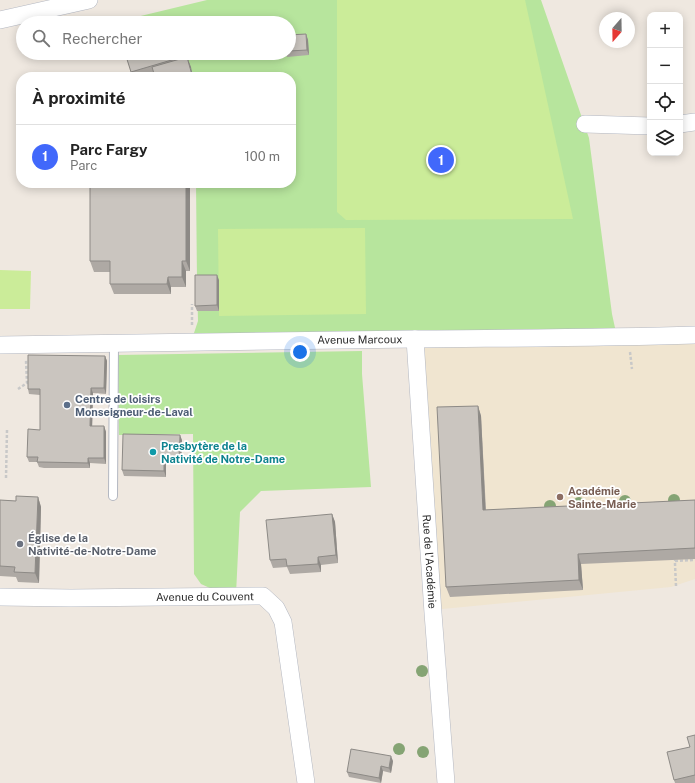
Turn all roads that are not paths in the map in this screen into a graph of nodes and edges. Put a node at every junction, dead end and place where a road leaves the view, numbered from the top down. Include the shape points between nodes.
1 (89, 0) edge
2 (16, 16) edge
3 (18, 16) edge
4 (0, 20) edge
5 (695, 122) edge
6 (585, 124) dead end
7 (683, 124) edge
8 (647, 126) edge
9 (695, 335) edge
10 (415, 339) junction
11 (114, 343) junction
12 (0, 345) edge
13 (113, 496) dead end
14 (0, 597) edge
15 (306, 783) edge
16 (446, 783) edge

1 - 3 street
2 - 4 street
5 - 7 street
6 - 8 street
9 - 10 street, Avenue Marcoux via 629,338
10 - 11 street, Avenue Marcoux
10 - 16 street, Rue de l'Académie
11 - 12 street, Avenue Marcoux
11 - 13 lane
14 - 15 street, Avenue du Couvent via 262,596 276,608 283,622

